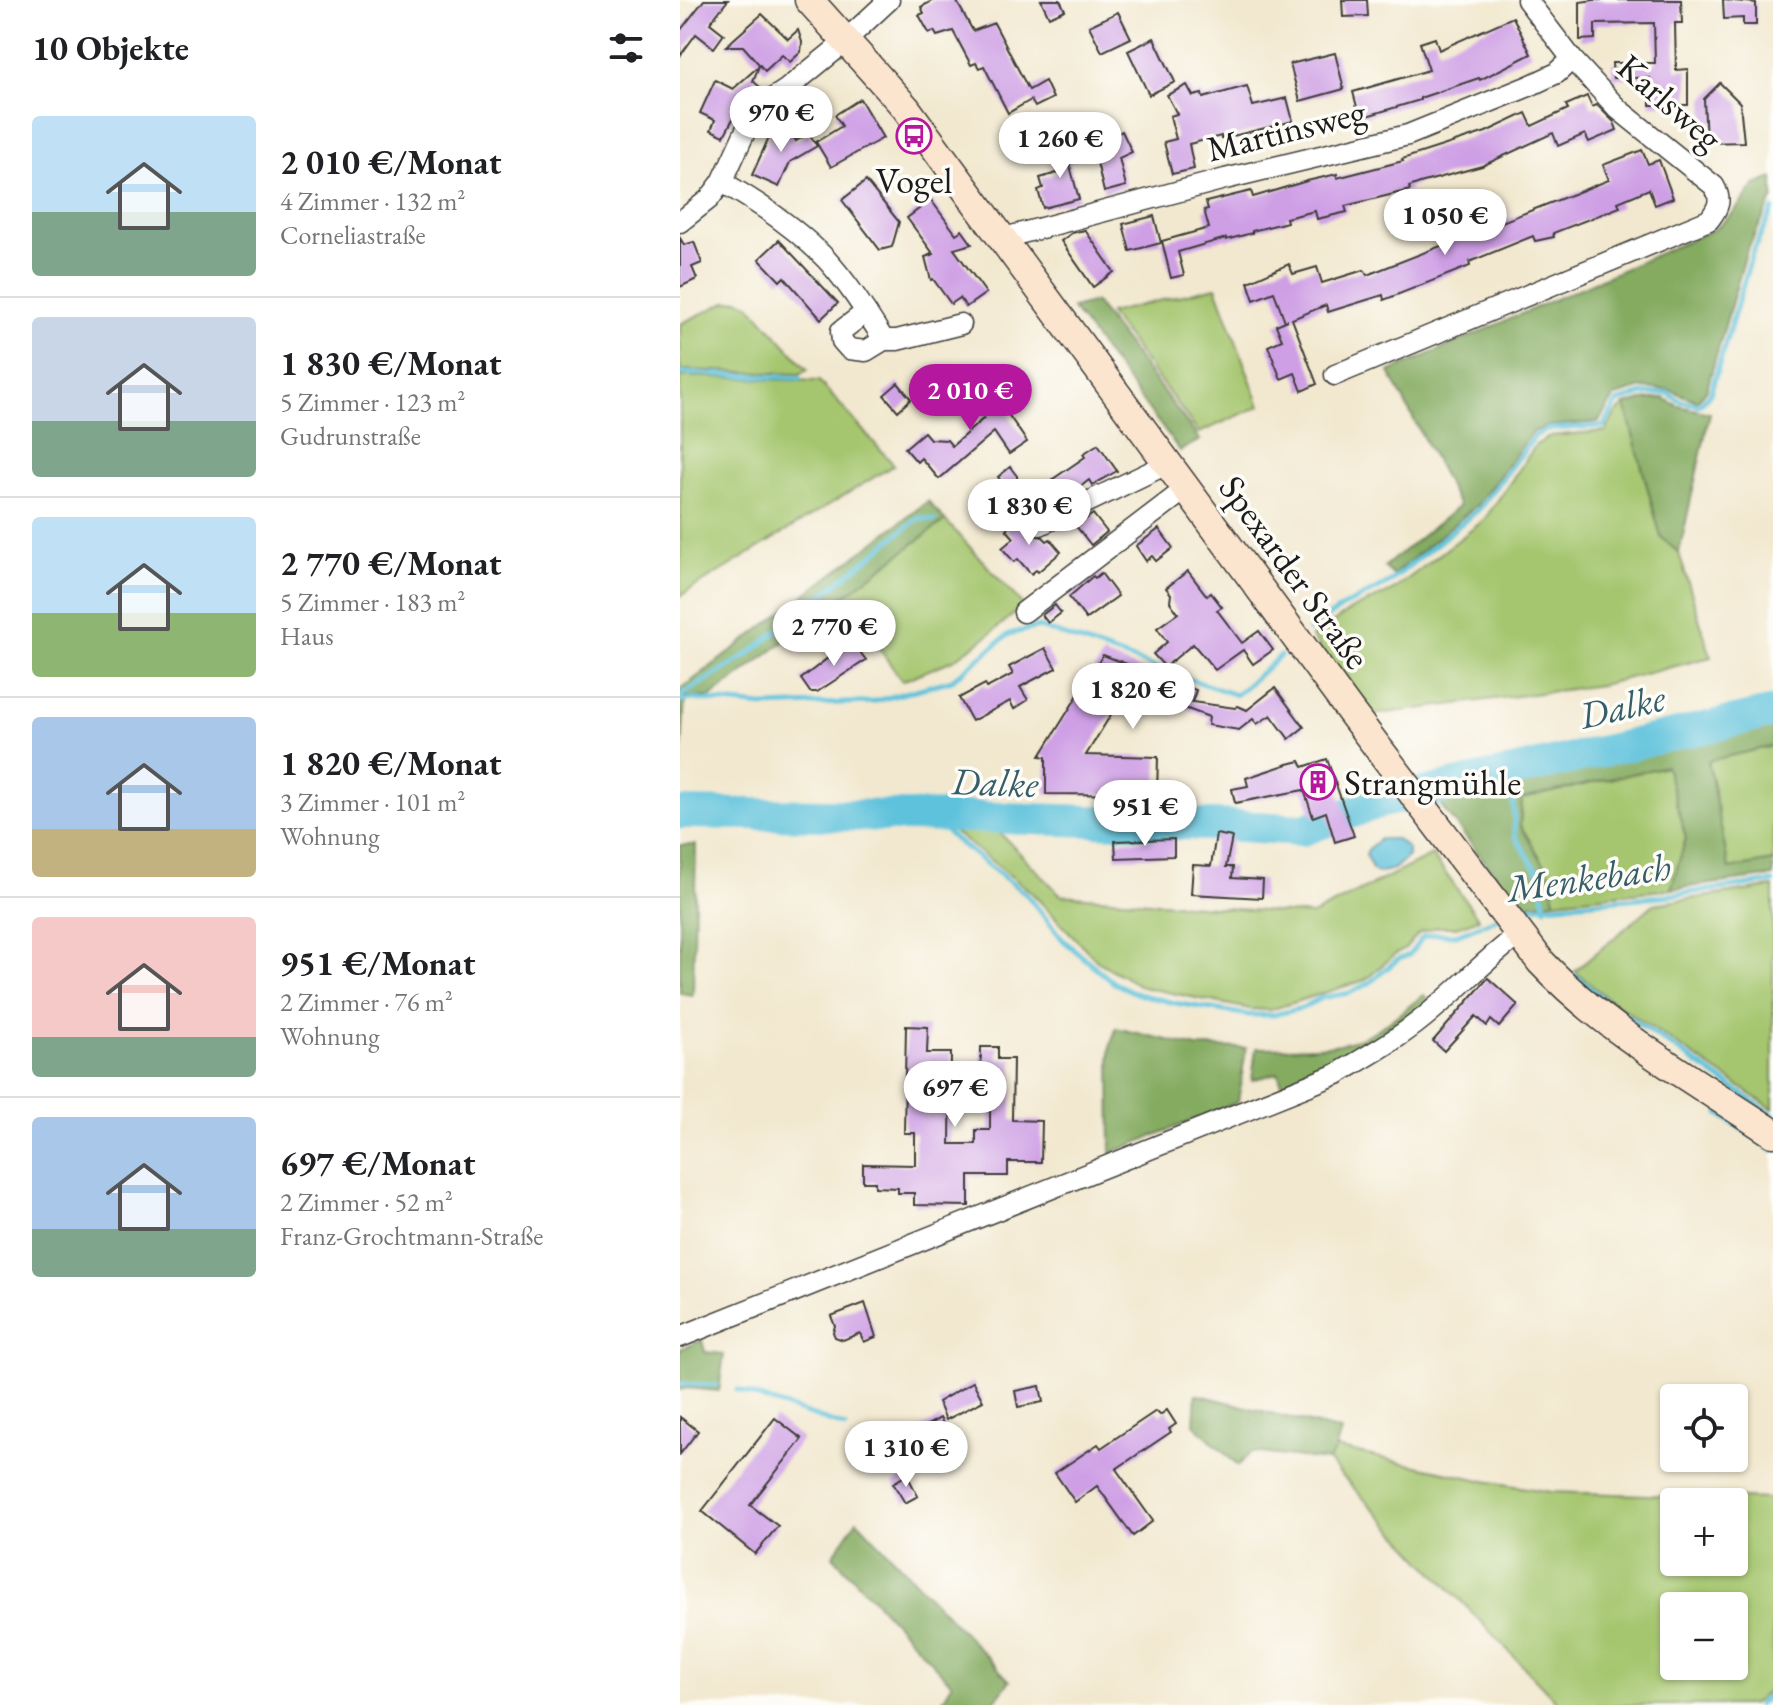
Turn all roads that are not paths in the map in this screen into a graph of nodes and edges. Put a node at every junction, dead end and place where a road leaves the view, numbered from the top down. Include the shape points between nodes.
1 (809, 0) edge
2 (889, 0) edge
3 (1527, 0) edge
4 (846, 41) junction
5 (1572, 59) junction
6 (722, 182) junction
7 (680, 222) edge
8 (1004, 238) junction
9 (866, 312) junction
10 (961, 324) dead end
11 (884, 340) junction
12 (1335, 375) dead end
13 (1169, 463) junction
14 (1187, 488) junction
15 (1040, 525) dead end
16 (1024, 612) dead end
17 (1517, 932) junction
18 (1773, 1133) edge
19 (680, 1337) edge

1 - 4 main road, Spexarder Straße
2 - 4 street
3 - 5 street, Karlsweg
4 - 6 street via 763,105 751,119
4 - 8 main road, Spexarder Straße via 906,108
5 - 8 street, Martinsweg via 1529,86 1408,135
5 - 12 street, Karlsweg via 1618,109 1714,186 1718,208 1709,220
6 - 7 street
6 - 9 street via 771,212 826,259
8 - 13 main road, Spexarder Straße
9 - 11 street
9 - 11 street via 841,331 842,341 849,349 866,351
10 - 11 street
13 - 14 main road, Spexarder Straße
13 - 15 street
14 - 16 street
14 - 17 main road, Spexarder Straße
17 - 18 main road, Spexarder Straße via 1561,984 1598,1015
17 - 19 street via 1435,1009 1337,1074

